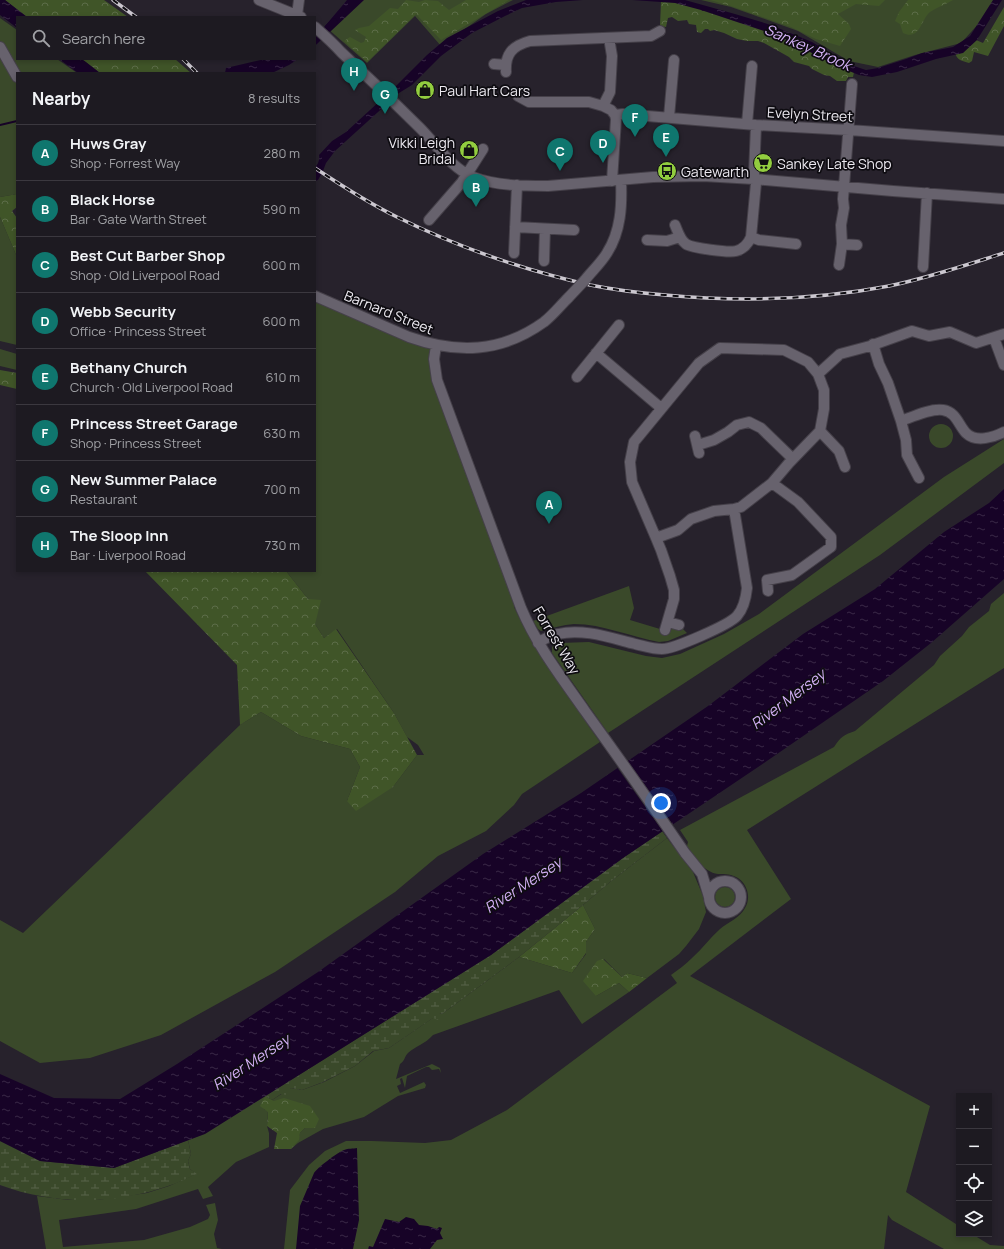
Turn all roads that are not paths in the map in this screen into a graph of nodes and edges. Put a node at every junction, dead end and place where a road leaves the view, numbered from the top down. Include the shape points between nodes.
1 (259, 0) edge
2 (299, 0) edge
3 (299, 16) edge
4 (660, 31) dead end
5 (320, 32) edge
6 (608, 38) junction
7 (0, 47) edge
8 (674, 60) dead end
9 (494, 64) dead end
10 (752, 66) dead end
11 (16, 75) edge
12 (852, 84) dead end
13 (537, 91) dead end
14 (518, 96) dead end
15 (538, 102) junction
16 (603, 106) junction
17 (615, 115) junction
18 (669, 117) junction
19 (752, 125) junction
20 (849, 130) junction
21 (1004, 141) edge
22 (483, 148) dead end
23 (467, 174) junction
24 (754, 179) junction
25 (617, 180) junction
26 (517, 185) junction
27 (845, 186) junction
28 (928, 193) junction
29 (1004, 199) edge
30 (429, 220) dead end
31 (676, 225) dead end
32 (515, 227) junction
33 (545, 229) junction
34 (574, 230) dead end
35 (680, 236) junction
36 (751, 237) junction
37 (647, 240) dead end
38 (796, 244) dead end
39 (842, 244) junction
40 (857, 245) dead end
41 (514, 253) dead end
42 (544, 261) dead end
43 (839, 265) dead end
44 (923, 266) dead end
45 (316, 296) edge
46 (619, 325) dead end
47 (1004, 334) edge
48 (994, 338) junction
49 (873, 344) junction
50 (436, 346) junction
51 (596, 353) junction
52 (1004, 365) edge
53 (818, 374) junction
54 (577, 377) dead end
55 (662, 408) junction
56 (901, 421) junction
57 (820, 431) junction
58 (1004, 432) edge
59 (697, 444) dead end
60 (793, 459) junction
61 (845, 467) dead end
62 (919, 478) dead end
63 (772, 483) junction
64 (734, 509) junction
65 (656, 538) junction
66 (768, 591) dead end
67 (679, 625) dead end
68 (538, 643) junction
69 (702, 874) junction
70 (723, 881) junction
71 (709, 897) junction

1 - 3 street
2 - 3 street
4 - 6 street via 651,36
5 - 23 street
6 - 9 street via 530,41 513,49 508,57 506,69
6 - 16 street via 612,56 610,92
7 - 11 street
8 - 18 street
10 - 19 street
12 - 20 street
13 - 15 street
14 - 15 street via 529,102
15 - 16 street via 581,101
16 - 17 street
17 - 18 street, Evelyn Street
17 - 25 street, Barnard Street
18 - 19 street, Evelyn Street
19 - 20 street, Evelyn Street
19 - 24 street
20 - 21 street, Evelyn Street
20 - 27 street
22 - 23 street
23 - 26 street via 479,179
23 - 30 street
24 - 25 street via 703,176
24 - 27 street
24 - 36 street via 756,183
25 - 26 street via 548,186
25 - 50 street, Barnard Street, bridge via 621,210 616,233 606,254 552,315 513,339 499,344 468,348
26 - 32 street
27 - 28 street
27 - 39 street
28 - 29 street
28 - 44 street via 920,253
31 - 35 street
32 - 33 street
32 - 41 street
33 - 34 street
33 - 42 street
35 - 36 street via 687,244 702,249 735,251 747,246
35 - 37 street via 666,241
36 - 38 street
39 - 40 street
39 - 43 street
45 - 50 street, Barnard Street via 409,338
46 - 51 street
47 - 48 street
48 - 49 street via 976,343 950,332 929,336 912,331
48 - 52 street
49 - 53 street via 840,354
49 - 56 street
50 - 68 street, Forrest Way via 434,359 437,380 521,608
51 - 54 street
51 - 55 street
53 - 55 street via 808,362 784,350 720,348 699,363
53 - 57 street via 824,390
55 - 65 street via 634,442 630,462 632,482
56 - 58 street via 945,410 954,415 967,434 976,438
56 - 62 street via 907,455
57 - 60 street
57 - 61 street via 839,451
59 - 60 street via 714,440 737,425 749,422 761,428
60 - 63 street
63 - 64 street via 741,507
63 - 66 street via 798,502 831,536 831,547 792,575 766,580
64 - 65 street via 714,511 691,519 678,530
64 - 68 street via 746,595 742,609 726,624 664,649 574,632 558,634
65 - 67 street via 666,560 674,590 666,626
68 - 69 street, Forrest Way
69 - 70 street
69 - 71 street, Forrest Way
70 - 71 street via 712,888
70 - 71 street via 733,883 740,889 742,899 738,908 730,913 720,912 712,906

